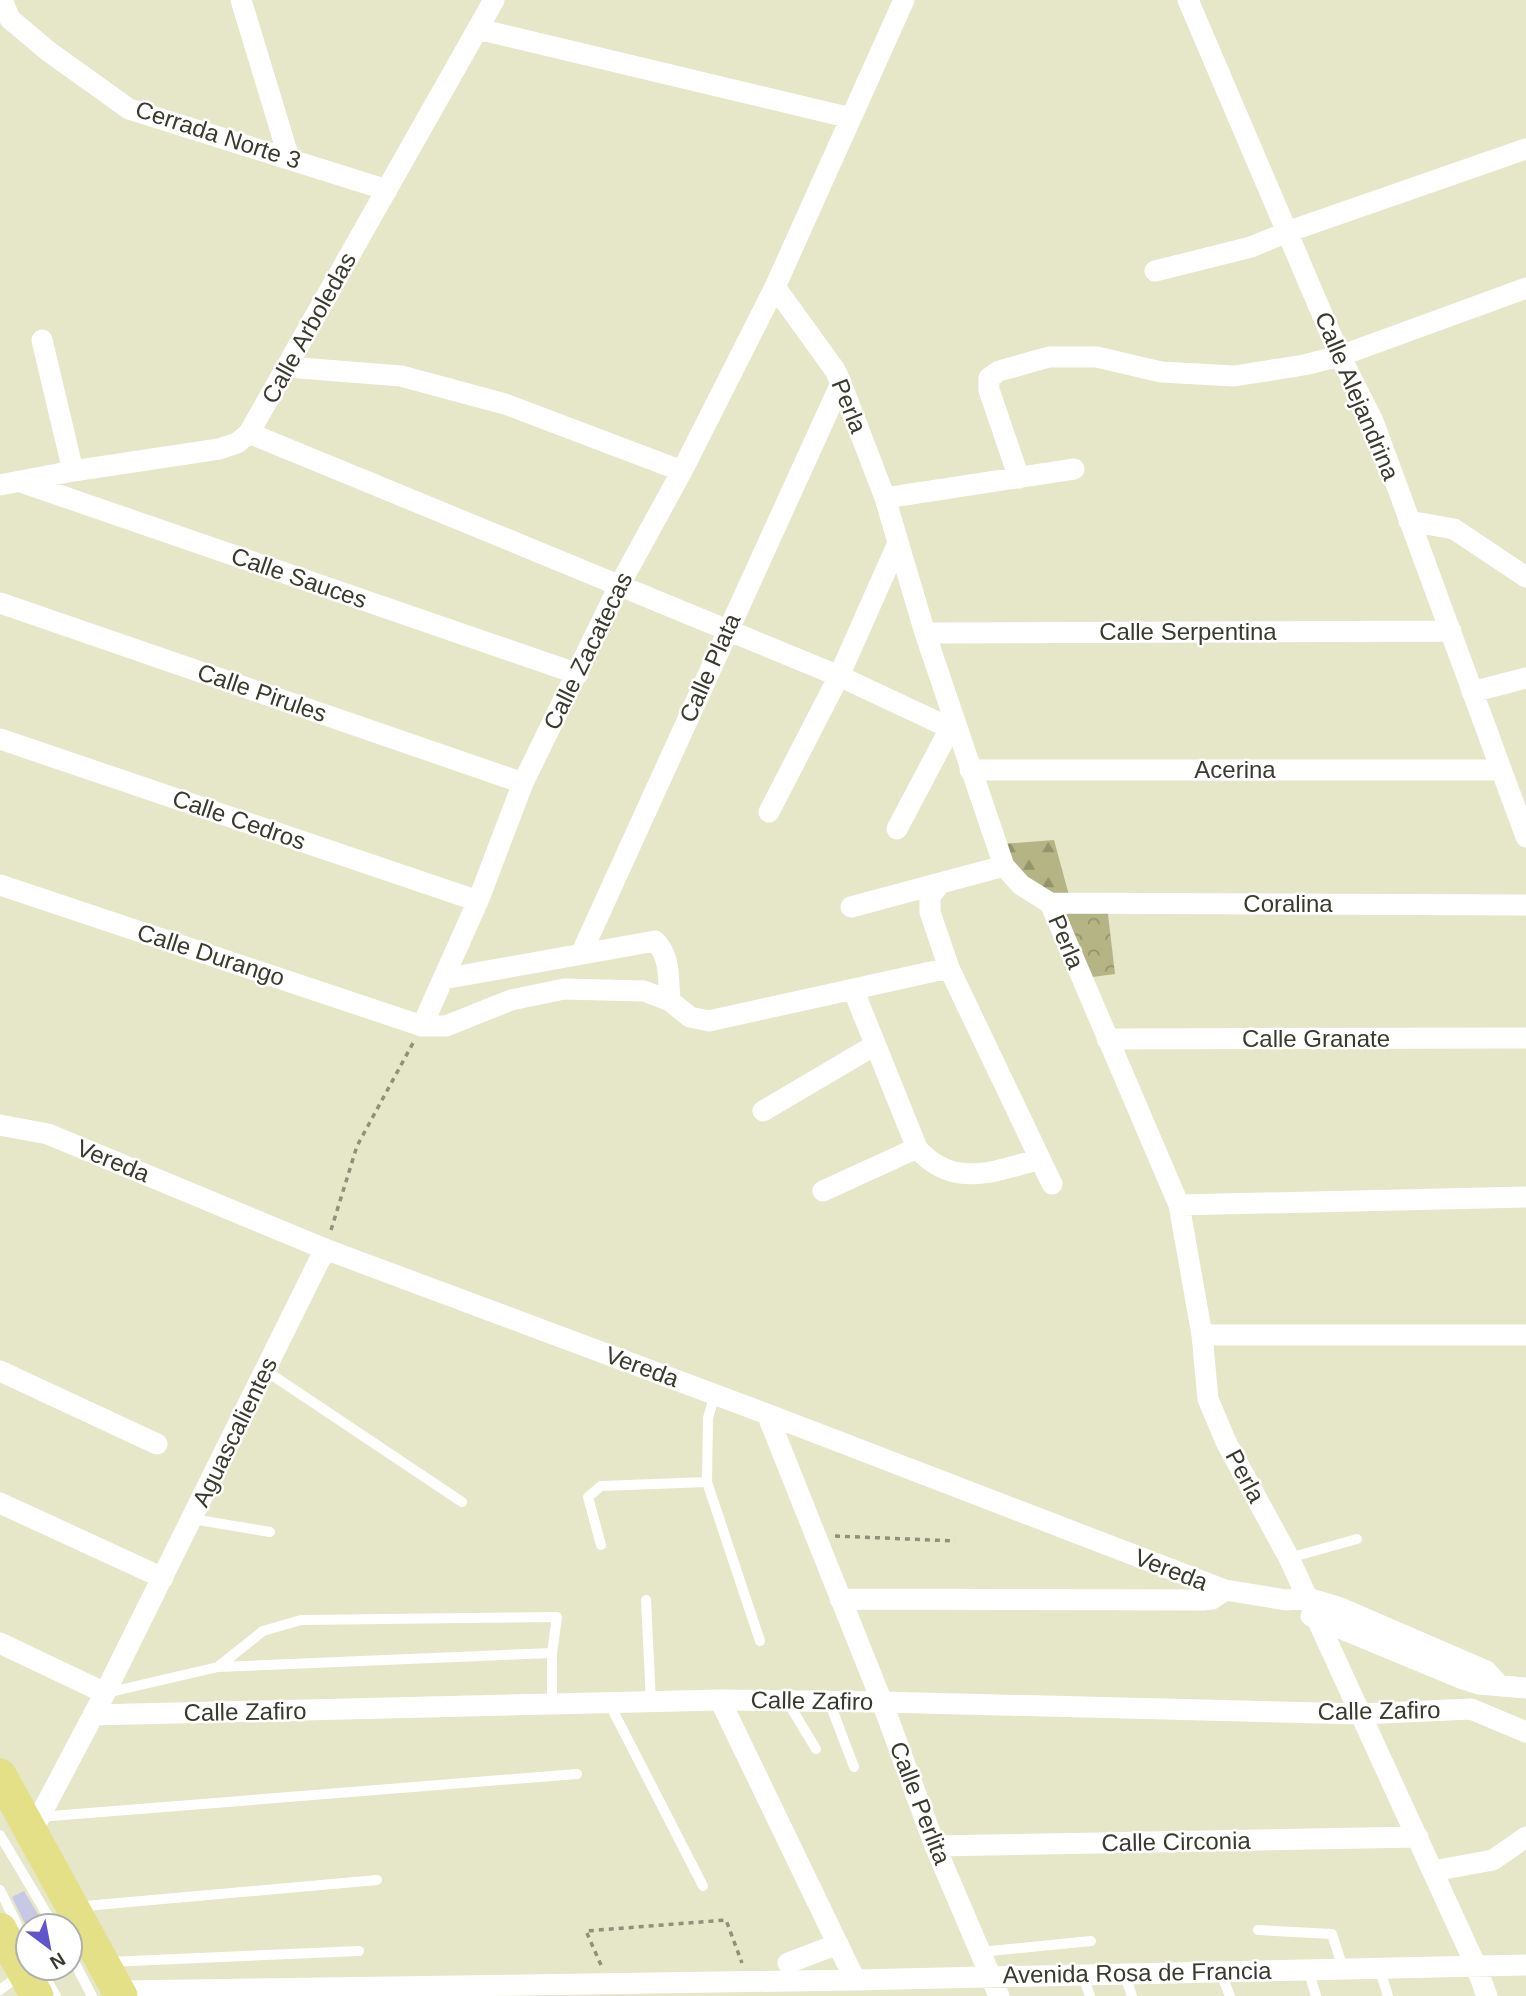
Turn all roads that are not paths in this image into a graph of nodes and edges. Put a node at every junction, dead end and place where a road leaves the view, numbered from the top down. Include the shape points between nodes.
1 (2, 0) edge
2 (241, 0) edge
3 (494, 0) edge
4 (904, 0) edge
5 (1188, 0) edge
6 (478, 29) junction
7 (851, 118) junction
8 (1526, 149) edge
9 (289, 158) junction
10 (387, 190) junction
11 (1287, 232) junction
12 (1155, 271) dead end
13 (775, 286) junction
14 (1526, 288) edge
15 (42, 340) dead end
16 (1340, 356) junction
17 (287, 367) junction
18 (841, 383) junction
19 (249, 433) junction
20 (1074, 469) dead end
21 (73, 471) junction
22 (682, 471) junction
23 (1018, 478) junction
24 (10, 483) edge
25 (885, 498) junction
26 (1409, 521) junction
27 (898, 543) junction
28 (1526, 576) edge
29 (619, 586) junction
30 (0, 603) edge
31 (728, 629) junction
32 (1451, 631) junction
33 (925, 633) junction
34 (578, 674) junction
35 (839, 676) junction
36 (1526, 678) edge
37 (1472, 692) junction
38 (952, 724) junction
39 (0, 739) edge
40 (970, 770) junction
41 (1500, 771) junction
42 (523, 783) junction
43 (1520, 801) edge
44 (769, 812) dead end
45 (897, 829) dead end
46 (1526, 837) edge
47 (1004, 866) junction
48 (940, 883) junction
49 (0, 885) edge
50 (478, 901) junction
51 (1050, 903) junction
52 (1526, 905) edge
53 (851, 907) dead end
54 (581, 954) junction
55 (949, 968) junction
56 (443, 979) junction
57 (853, 989) junction
58 (670, 1001) junction
59 (422, 1026) junction
60 (1526, 1038) edge
61 (1107, 1039) junction
62 (875, 1045) junction
63 (763, 1111) dead end
64 (0, 1125) edge
65 (917, 1148) junction
66 (1040, 1159) junction
67 (1052, 1184) dead end
68 (823, 1191) dead end
69 (1526, 1197) edge
70 (1179, 1205) junction
71 (325, 1249) junction
72 (1202, 1335) junction
73 (1526, 1335) edge
74 (0, 1371) edge
75 (264, 1373) junction
76 (715, 1394) junction
77 (767, 1413) junction
78 (157, 1444) dead end
79 (707, 1482) junction
80 (462, 1502) dead end
81 (0, 1503) edge
82 (192, 1520) junction
83 (270, 1532) dead end
84 (1357, 1539) dead end
85 (601, 1545) dead end
86 (1289, 1558) junction
87 (163, 1578) junction
88 (1224, 1590) junction
89 (1308, 1598) junction
90 (840, 1599) junction
91 (646, 1600) dead end
92 (1286, 1600) junction
93 (1318, 1620) junction
94 (760, 1641) dead end
95 (0, 1643) edge
96 (552, 1653) junction
97 (218, 1667) junction
98 (1488, 1680) junction
99 (1526, 1688) edge
100 (105, 1693) junction
101 (720, 1700) junction
102 (787, 1701) junction
103 (829, 1701) junction
104 (650, 1702) junction
105 (882, 1702) junction
106 (609, 1703) junction
107 (552, 1704) junction
108 (1471, 1709) junction
109 (1361, 1714) junction
110 (93, 1715) junction
111 (1526, 1732) edge
112 (816, 1749) dead end
113 (854, 1767) dead end
114 (577, 1774) dead end
115 (0, 1775) edge
116 (24, 1828) edge
117 (1418, 1837) junction
118 (1526, 1837) edge
119 (935, 1846) junction
120 (1433, 1871) junction
121 (377, 1880) dead end
122 (703, 1886) dead end
123 (0, 1890) edge
124 (61, 1912) edge
125 (74, 1912) edge
126 (0, 1929) edge
127 (1258, 1930) dead end
128 (14, 1935) edge
129 (84, 1941) edge
130 (1091, 1941) dead end
131 (838, 1944) junction
132 (359, 1951) dead end
133 (981, 1952) junction
134 (14, 1953) edge
135 (102, 1962) junction
136 (788, 1963) dead end
137 (1526, 1965) edge
138 (1476, 1966) junction
139 (84, 1968) edge
140 (1343, 1968) junction
141 (1379, 1968) junction
142 (1307, 1969) junction
143 (1220, 1971) junction
144 (1124, 1973) junction
145 (1082, 1974) junction
146 (991, 1976) junction
147 (855, 1980) junction
148 (37, 1982) edge
149 (814, 1988) edge
150 (515, 1990) edge
151 (111, 1994) edge
152 (56, 1996) edge
153 (999, 1996) edge
154 (1090, 1996) edge
155 (1132, 1996) edge
156 (1230, 1996) edge
157 (1316, 1996) edge
158 (1388, 1996) edge
159 (1487, 1996) edge

1 - 9 street, Cerrada Norte 3 via 10,19 129,109
2 - 9 street
3 - 6 street, Calle Arboledas
4 - 7 street, Calle Zacatecas
5 - 11 street, Calle Alejandrina
6 - 7 street
6 - 10 street, Calle Arboledas
7 - 13 street, Calle Zacatecas
8 - 11 street
9 - 10 street, Cerrada Norte 3
10 - 17 street, Calle Arboledas
11 - 12 street via 1251,247
11 - 16 street, Calle Alejandrina
13 - 18 street, Perla
13 - 22 street, Calle Zacatecas
14 - 16 street
15 - 21 street
16 - 23 street via 1234,376 1161,372 1097,357 1049,357 999,371 989,378 989,390
16 - 26 street, Calle Alejandrina via 1373,421
17 - 19 street, Calle Arboledas
17 - 22 street via 401,376 505,404
18 - 25 street, Perla
18 - 31 street, Calle Plata
19 - 21 street, Calle Arboledas via 219,449
19 - 29 street
20 - 23 street
21 - 24 street, Calle Arboledas
22 - 29 street, Calle Zacatecas
23 - 25 street
24 - 34 street, Calle Sauces
25 - 27 street, Perla
26 - 28 street via 1454,529
26 - 32 street, Calle Alejandrina
27 - 33 street, Perla
27 - 35 street
29 - 31 street
29 - 34 street, Calle Zacatecas
30 - 42 street, Calle Pirules
31 - 35 street
31 - 54 street, Calle Plata
32 - 33 street, Calle Serpentina
32 - 37 street, Calle Alejandrina
33 - 38 street, Perla
34 - 42 street, Calle Zacatecas
35 - 38 street
35 - 44 street
36 - 37 street
37 - 41 street, Calle Alejandrina
38 - 40 street, Perla
38 - 45 street
39 - 50 street, Calle Cedros
40 - 41 street, Acerina
40 - 47 street, Perla
41 - 43 street, Calle Alejandrina
42 - 50 street, Calle Zacatecas
43 - 46 street, Calle Alejandrina
47 - 48 street
47 - 51 street, Perla via 1021,885
48 - 53 street
48 - 55 street via 930,897 930,912
49 - 59 street, Calle Durango
50 - 56 street, Calle Zacatecas
51 - 52 street, Coralina
51 - 61 street, Perla
54 - 56 street
54 - 58 street via 655,941 667,961
55 - 57 street
55 - 66 street
56 - 59 street, Calle Zacatecas
57 - 58 street via 709,1020 690,1017
57 - 62 street
58 - 59 street via 644,991 564,989 511,1000 446,1026
60 - 61 street, Calle Granate
61 - 70 street, Perla
62 - 63 street
62 - 65 street
64 - 71 street, Vereda via 58,1138
65 - 66 street via 930,1163 950,1172 986,1174
65 - 68 street
66 - 67 street
69 - 70 street
70 - 72 street, Perla
71 - 75 street, Aguascalientes
71 - 76 street, Vereda
72 - 73 street
72 - 86 street, Perla via 1208,1399
74 - 78 street
75 - 80 lane
75 - 82 street, Aguascalientes
76 - 77 street, Vereda
76 - 79 lane via 708,1418
77 - 88 street, Vereda
77 - 90 street, Calle Perlita
79 - 85 lane via 601,1486 588,1497
79 - 94 lane
81 - 87 street
82 - 83 lane
82 - 87 street, Aguascalientes
84 - 86 lane
86 - 89 street, Perla
87 - 100 street, Aguascalientes
88 - 90 street via 1203,1600
88 - 92 street, Vereda
89 - 92 street, Vereda
89 - 93 street, Perla
89 - 98 street, Vereda via 1338,1607
90 - 105 street, Calle Perlita
91 - 104 lane
92 - 93 street, Vereda
93 - 98 street, Vereda
93 - 109 street, Perla
95 - 100 street
96 - 97 lane
96 - 97 lane via 557,1617 301,1620 263,1631
96 - 107 lane
97 - 100 lane
98 - 99 street, Vereda
98 - 108 street
100 - 110 street, Aguascalientes
101 - 102 street, Calle Zafiro
101 - 104 street, Calle Zafiro
101 - 131 street
102 - 103 street, Calle Zafiro
102 - 112 lane
103 - 105 street, Calle Zafiro
103 - 113 lane
104 - 106 street, Calle Zafiro
105 - 109 street, Calle Zafiro
105 - 119 street, Calle Perlita
106 - 107 street, Calle Zafiro
106 - 122 lane
107 - 110 street, Calle Zafiro
108 - 109 street, Calle Zafiro
108 - 111 street, Calle Zafiro
109 - 117 street, Perla
110 - 116 street, Aguascalientes
114 - 116 lane
115 - 116 main road
116 - 124 main road
117 - 119 street, Calle Circonia
117 - 120 street, Perla
118 - 120 street via 1493,1860
119 - 133 street, Calle Perlita
120 - 138 street, Perla
121 - 125 lane via 85,1906
123 - 128 lane
126 - 134 main road
127 - 140 lane via 1332,1934
129 - 135 main road
130 - 133 lane
131 - 136 street
131 - 147 street
132 - 135 lane
133 - 146 street, Calle Perlita
135 - 151 main road
137 - 138 street, Avenida Rosa de Francia
138 - 141 street, Avenida Rosa de Francia
138 - 159 street, Perla
139 - 151 lane
140 - 141 street, Avenida Rosa de Francia
140 - 142 street, Avenida Rosa de Francia
141 - 158 lane
142 - 143 street, Avenida Rosa de Francia
142 - 157 lane
143 - 144 street, Avenida Rosa de Francia
143 - 156 lane
144 - 145 street, Avenida Rosa de Francia
144 - 155 lane
145 - 146 street, Avenida Rosa de Francia
145 - 154 lane
146 - 147 street, Avenida Rosa de Francia
146 - 153 street, Calle Perlita
147 - 149 street, Avenida Rosa de Francia
148 - 152 lane
149 - 150 street, Avenida Rosa de Francia via 747,1981
150 - 151 street, Avenida Rosa de Francia

